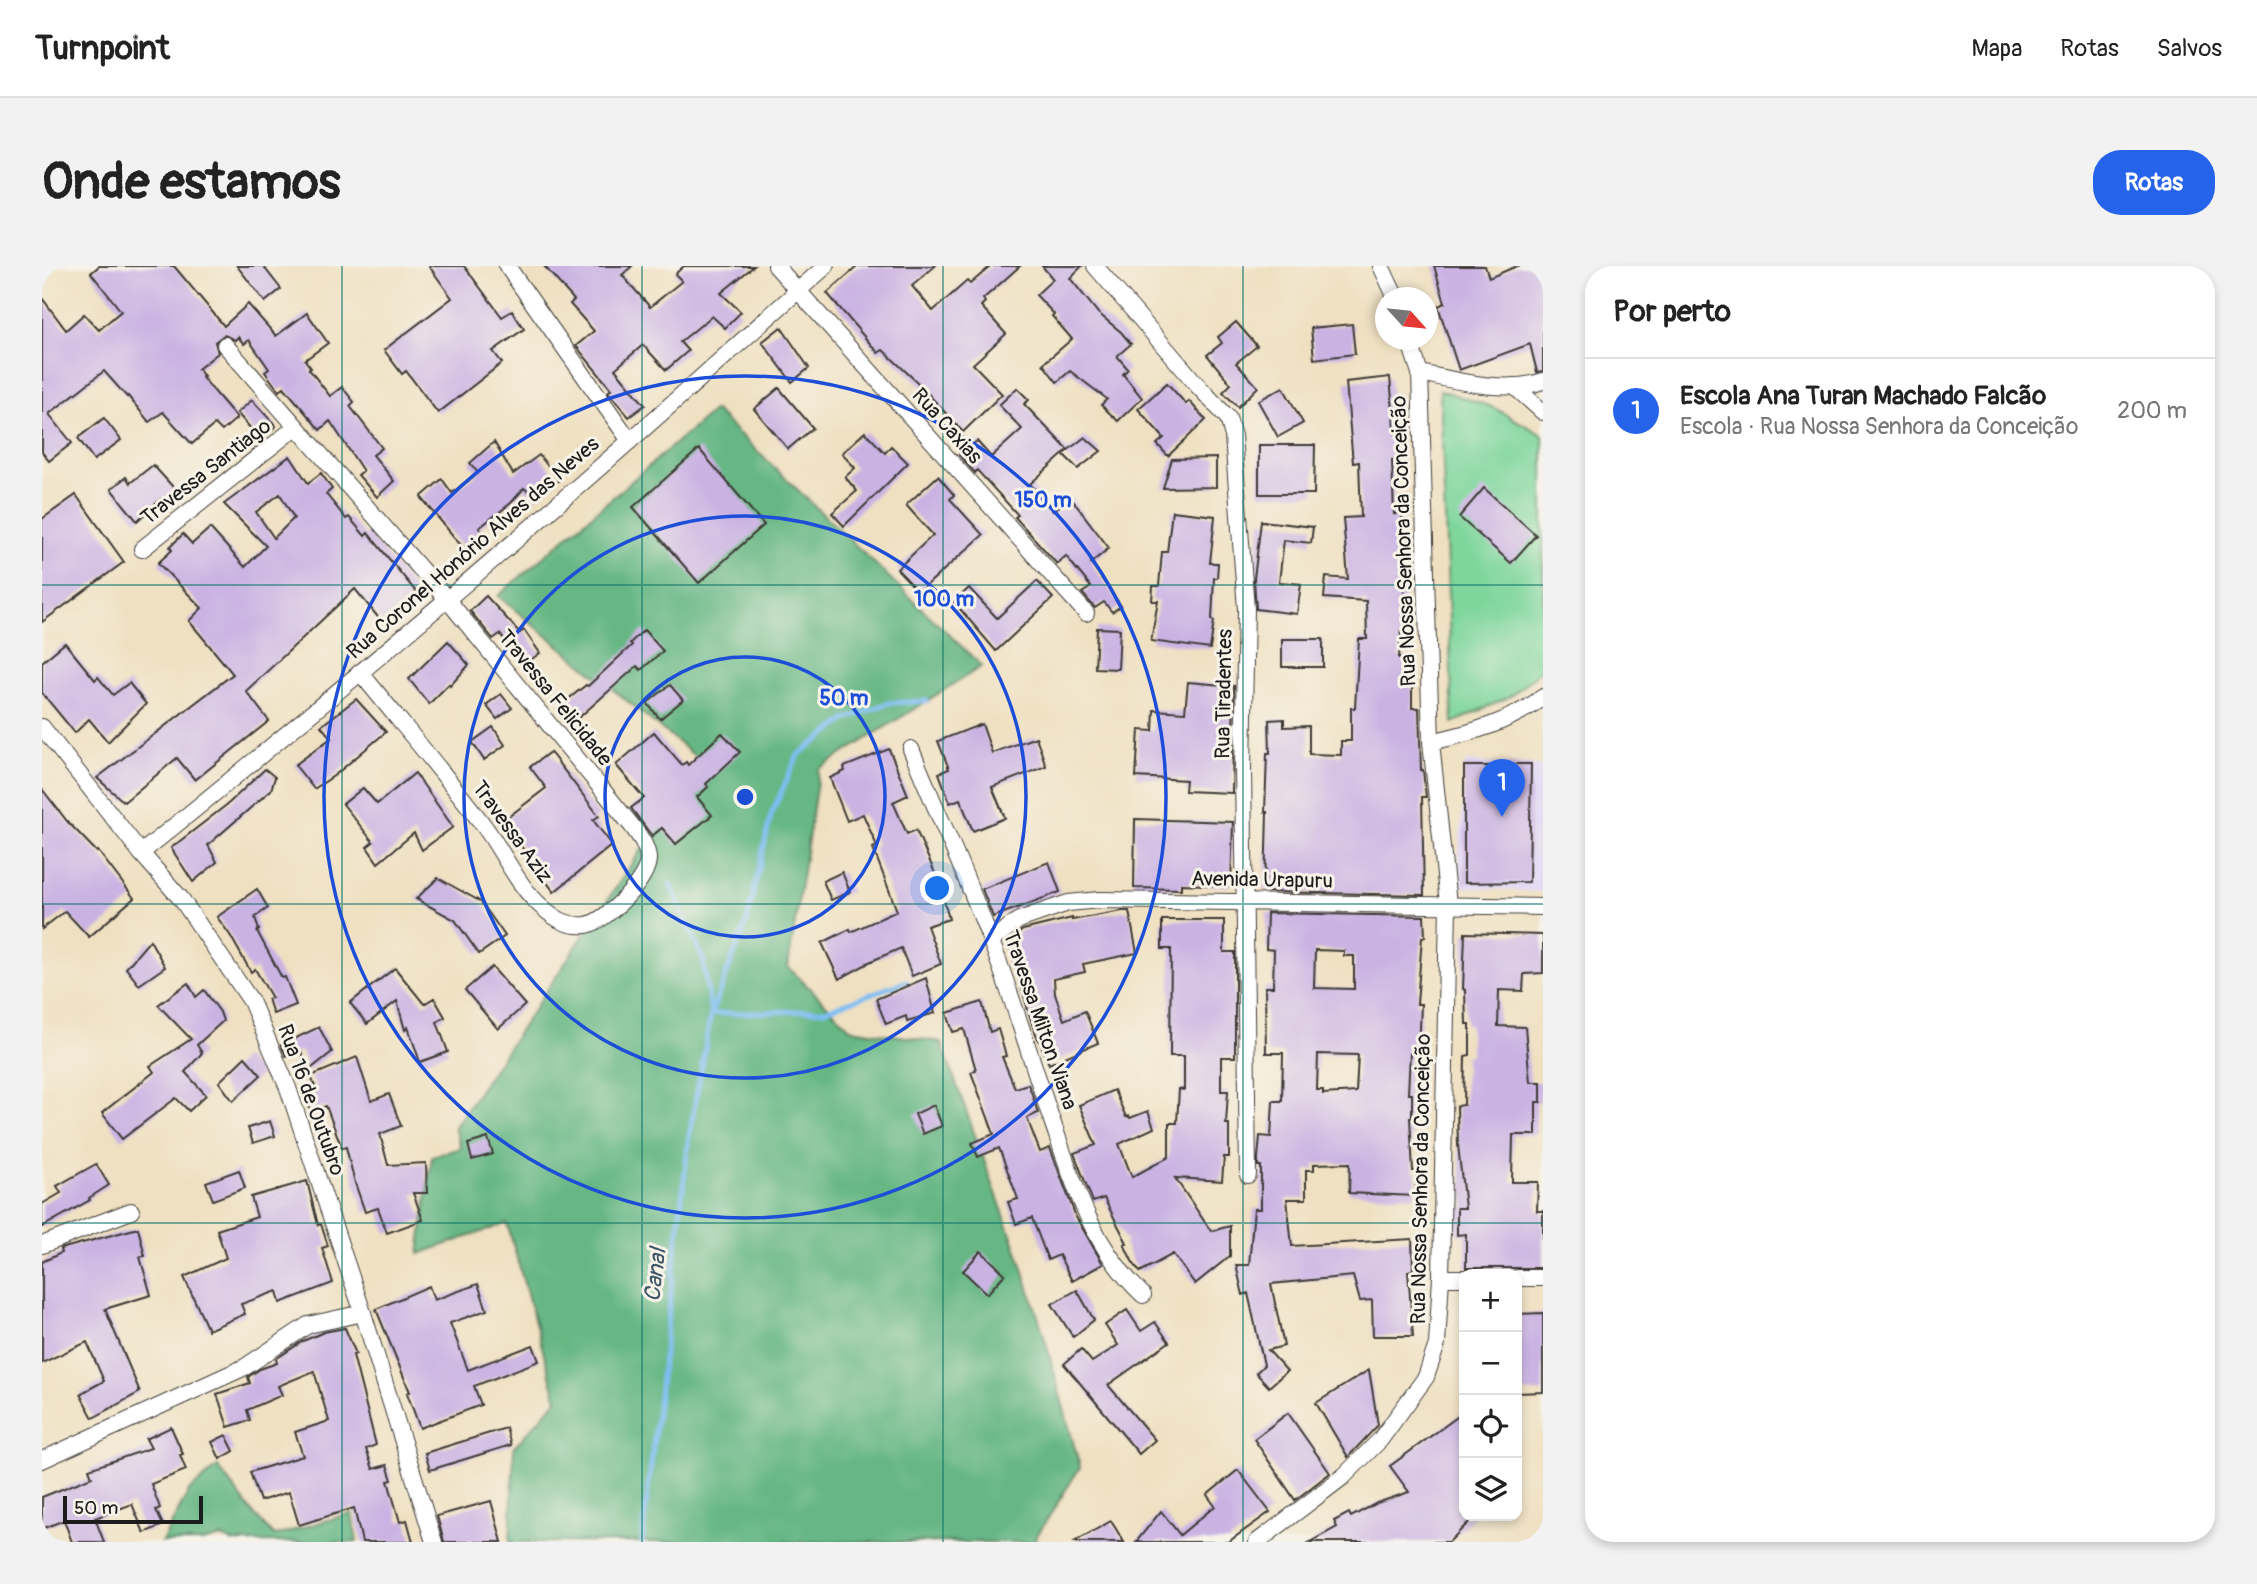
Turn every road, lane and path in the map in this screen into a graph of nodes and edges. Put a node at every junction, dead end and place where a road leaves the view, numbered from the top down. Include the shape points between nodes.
1 (507, 266) edge
2 (776, 266) edge
3 (826, 266) edge
4 (1095, 266) edge
5 (1381, 266) edge
6 (1391, 287) edge
7 (797, 291) junction
8 (225, 345) dead end
9 (1412, 350) edge
10 (1420, 373) junction
11 (1543, 381) edge
12 (1514, 386) junction
13 (1543, 412) edge
14 (296, 427) junction
15 (630, 441) junction
16 (142, 549) dead end
17 (446, 598) junction
18 (1086, 613) dead end
19 (360, 672) junction
20 (1543, 697) edge
21 (42, 727) edge
22 (1431, 742) junction
23 (911, 749) dead end
24 (632, 825) joint
25 (141, 853) junction
26 (1246, 901) junction
27 (1448, 904) junction
28 (1543, 907) edge
29 (991, 940) junction
30 (1248, 1175) dead end
31 (131, 1211) dead end
32 (42, 1245) edge
33 (1441, 1278) junction
34 (1459, 1278) edge
35 (1522, 1278) edge
36 (1543, 1278) edge
37 (1143, 1295) dead end
38 (363, 1313) junction
39 (42, 1460) edge
40 (434, 1542) edge
41 (1257, 1542) edge

1 - 15 street
2 - 7 street, Rua Caxias
3 - 7 street, Rua Coronel Honório Alves das Neves
4 - 26 street, Rua Tiradentes via 1228,418 1233,436 1246,609
5 - 6 street
7 - 15 street, Rua Coronel Honório Alves das Neves
7 - 18 street, Rua Caxias
8 - 14 street, Travessa Felicidade
9 - 10 street, Rua Nossa Senhora da Conceição
10 - 12 street
10 - 22 street, Rua Nossa Senhora da Conceição
11 - 12 street
12 - 13 street
14 - 16 street, Travessa Santiago
14 - 17 street, Travessa Felicidade
15 - 17 street, Rua Coronel Honório Alves das Neves
17 - 19 street, Rua Coronel Honório Alves das Neves
17 - 24 street, Travessa Felicidade
19 - 24 street, Travessa Aziz via 485,828 525,887 564,924 587,925 603,917 636,887 647,870 648,857
19 - 25 street, Rua Coronel Honório Alves das Neves
20 - 22 street via 1476,732
21 - 25 street, Rua 16 de Outubro
22 - 27 street, Rua Nossa Senhora da Conceição
23 - 29 street, Travessa Milton Viana
25 - 38 street, Rua 16 de Outubro via 182,900 251,1001 288,1088
26 - 27 street, Avenida Urapuru
26 - 29 street, Avenida Urapuru via 1068,903 1019,920
26 - 30 street, Rua Tiradentes
27 - 28 street, Avenida Urapuru
27 - 33 street, Rua Nossa Senhora da Conceição
29 - 37 street, Travessa Milton Viana via 1091,1226 1124,1277
31 - 32 street
33 - 34 street
33 - 41 street, Rua Nossa Senhora da Conceição via 1437,1344 1426,1377 1407,1406 1344,1476
35 - 36 street
38 - 39 street via 308,1325 245,1367
38 - 40 street, Rua 16 de Outubro

